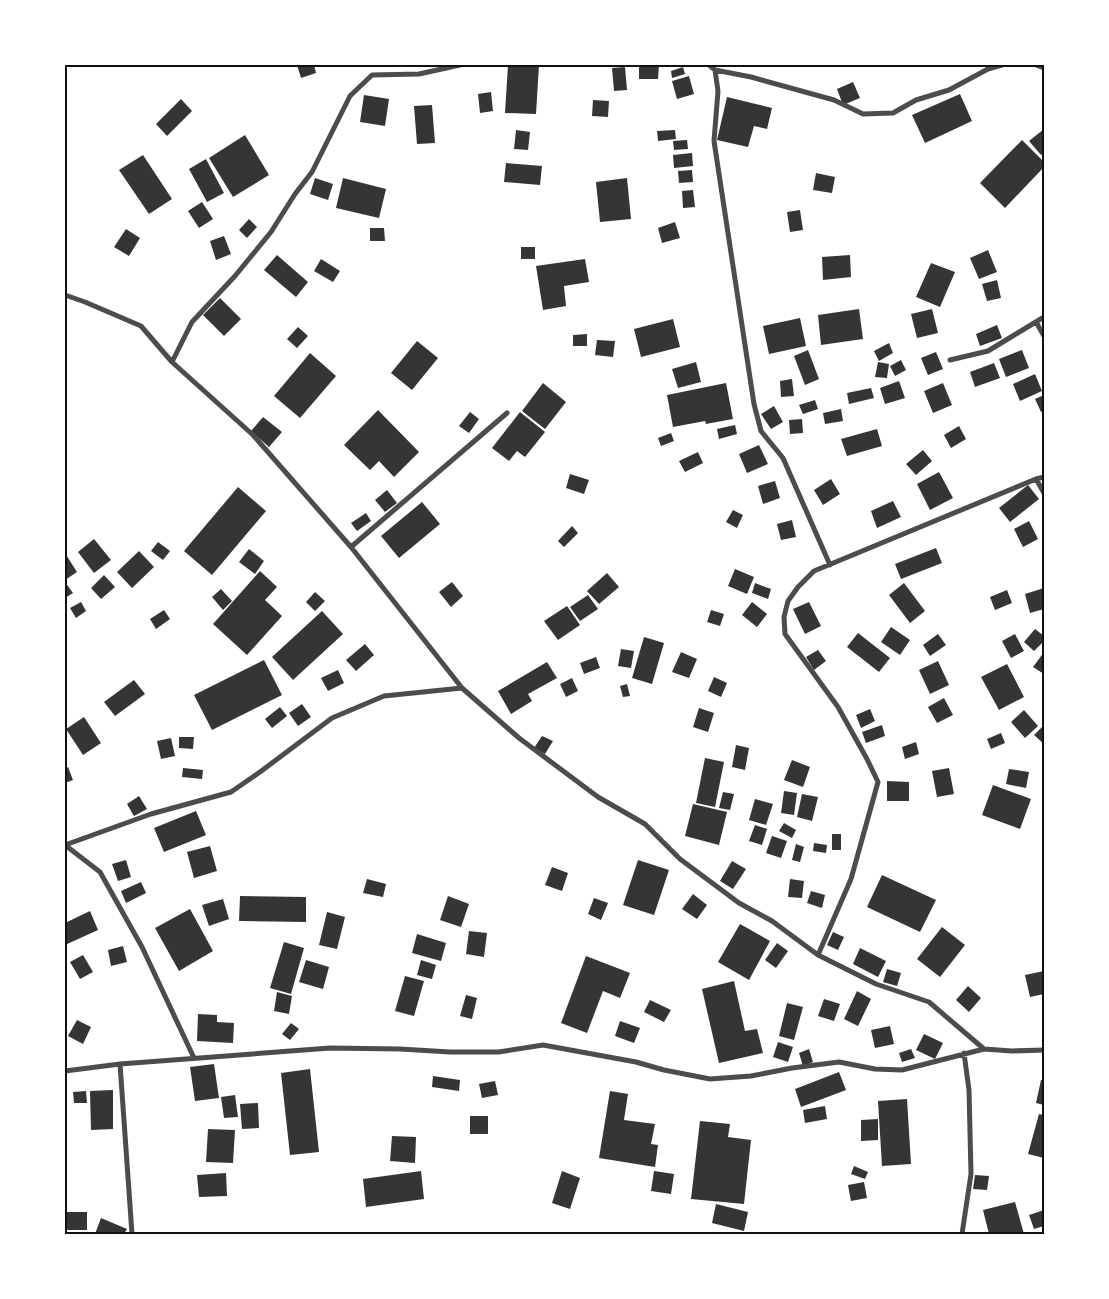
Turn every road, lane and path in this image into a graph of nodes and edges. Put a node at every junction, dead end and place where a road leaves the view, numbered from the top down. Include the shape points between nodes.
1 (460, 65) edge
2 (709, 65) edge
3 (1002, 65) edge
4 (1036, 65) edge
5 (987, 67) edge
6 (1044, 68) edge
7 (715, 70) junction
8 (65, 295) edge
9 (1044, 317) edge
10 (1036, 322) junction
11 (1044, 336) edge
12 (950, 360) dead end
13 (172, 362) junction
14 (507, 413) dead end
15 (1044, 477) edge
16 (1036, 479) junction
17 (1044, 493) edge
18 (351, 547) junction
19 (830, 565) junction
20 (462, 688) junction
21 (65, 845) edge
22 (818, 955) junction
23 (984, 1049) junction
24 (1044, 1050) edge
25 (964, 1053) junction
26 (194, 1058) junction
27 (120, 1064) junction
28 (65, 1071) edge
29 (132, 1234) edge
30 (962, 1234) edge

1 - 13 street via 420,74 372,75 350,96 312,172 271,232 192,322
2 - 7 street
3 - 5 street
4 - 6 street
5 - 7 street via 949,90 916,100 892,113 863,114 834,100
7 - 19 street via 718,91 714,140 754,404 761,431 783,458
8 - 13 street via 141,326
9 - 10 street
10 - 11 street
10 - 12 street via 988,351
13 - 18 street via 253,436
14 - 18 street
15 - 16 street
16 - 17 street
16 - 19 street
18 - 20 street
19 - 22 street via 814,571 788,600 785,634 838,707 878,782 851,879
20 - 21 street via 384,696 332,718 231,792 151,814
20 - 22 street via 562,772 645,824 680,859
21 - 26 street via 100,872 142,947
22 - 23 street via 876,984 929,1002
23 - 24 street
23 - 25 street
25 - 26 street via 902,1070 839,1062 710,1079 543,1045 500,1052 330,1048
25 - 30 street via 969,1090 971,1165
26 - 27 street
27 - 28 street
27 - 29 street

